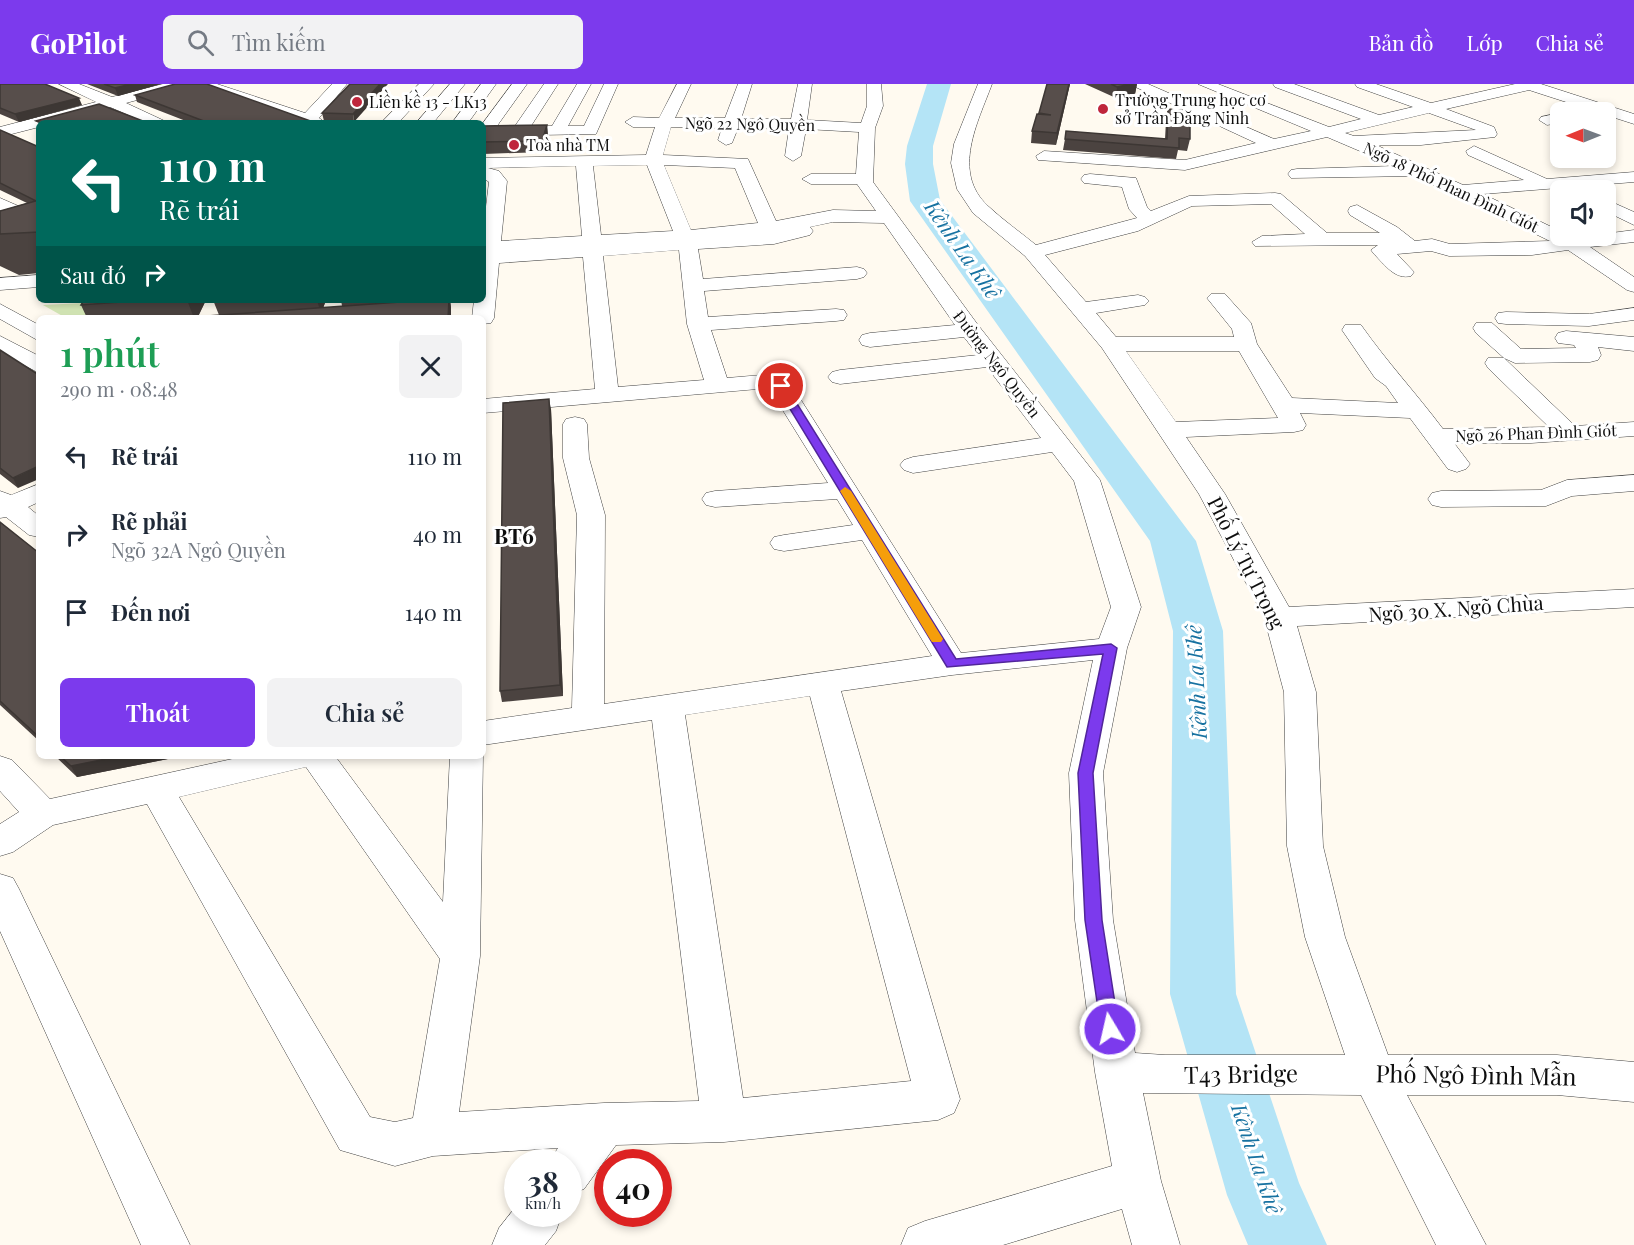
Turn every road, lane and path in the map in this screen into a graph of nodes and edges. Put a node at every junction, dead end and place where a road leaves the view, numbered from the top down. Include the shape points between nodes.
1 (66, 84) edge
2 (180, 84) edge
3 (202, 84) edge
4 (340, 84) edge
5 (427, 84) edge
6 (458, 84) edge
7 (489, 84) edge
8 (520, 84) edge
9 (551, 84) edge
10 (584, 84) edge
11 (611, 84) edge
12 (684, 84) edge
13 (745, 84) edge
14 (805, 84) edge
15 (874, 84) edge
16 (985, 84) edge
17 (1136, 84) edge
18 (1205, 84) edge
19 (1280, 84) edge
20 (1362, 84) edge
21 (1451, 84) edge
22 (1530, 84) edge
23 (1485, 96) junction
24 (652, 100) dead end
25 (676, 101) junction
26 (697, 101) dead end
27 (112, 102) junction
28 (718, 102) dead end
29 (739, 102) junction
30 (760, 103) dead end
31 (781, 104) dead end
32 (808, 104) junction
33 (855, 105) dead end
34 (874, 106) junction
35 (1430, 108) junction
36 (1634, 119) edge
37 (36, 120) edge
38 (37, 120) edge
39 (153, 120) edge
40 (310, 120) edge
41 (314, 120) edge
42 (392, 120) edge
43 (427, 120) edge
44 (462, 120) edge
45 (1378, 120) junction
46 (633, 122) dead end
47 (665, 122) junction
48 (732, 122) junction
49 (799, 124) junction
50 (4, 128) edge
51 (486, 128) edge
52 (867, 128) junction
53 (1616, 129) edge
54 (486, 131) edge
55 (520, 131) junction
56 (557, 131) junction
57 (1328, 133) junction
58 (1634, 136) edge
59 (36, 140) edge
60 (1350, 140) junction
61 (1271, 144) junction
62 (724, 146) dead end
63 (1474, 151) dead end
64 (793, 156) dead end
65 (1044, 156) dead end
66 (653, 160) junction
67 (486, 163) edge
68 (584, 163) junction
69 (1185, 165) junction
70 (1415, 171) junction
71 (486, 173) edge
72 (1297, 174) dead end
73 (1077, 177) dead end
74 (1634, 177) edge
75 (811, 179) dead end
76 (864, 179) junction
77 (1130, 182) junction
78 (1151, 183) dead end
79 (1544, 183) junction
80 (1458, 191) junction
81 (1234, 199) junction
82 (0, 203) edge
83 (1616, 209) edge
84 (1357, 211) dead end
85 (888, 216) junction
86 (1149, 219) junction
87 (1634, 219) edge
88 (36, 232) edge
89 (771, 233) junction
90 (1550, 234) edge
91 (1500, 236) dead end
92 (1634, 236) edge
93 (1322, 239) junction
94 (1616, 239) edge
95 (686, 240) junction
96 (1616, 240) edge
97 (1262, 243) dead end
98 (1406, 243) junction
99 (1551, 246) edge
100 (1575, 246) edge
101 (593, 247) junction
102 (486, 248) edge
103 (1519, 249) junction
104 (1634, 249) edge
105 (1032, 252) junction
106 (486, 254) edge
107 (1404, 272) dead end
108 (856, 273) dead end
109 (36, 281) edge
110 (0, 284) edge
111 (694, 286) junction
112 (1634, 286) edge
113 (36, 291) edge
114 (0, 294) edge
115 (1218, 298) dead end
116 (1138, 301) dead end
117 (1081, 309) junction
118 (0, 310) edge
119 (1634, 314) edge
120 (836, 315) dead end
121 (1506, 318) dead end
122 (698, 324) junction
123 (1484, 328) dead end
124 (970, 330) junction
125 (1353, 330) dead end
126 (36, 332) edge
127 (1522, 335) dead end
128 (1582, 338) junction
129 (870, 340) dead end
130 (0, 343) edge
131 (1110, 344) junction
132 (1246, 344) junction
133 (1634, 344) edge
134 (993, 360) junction
135 (1496, 363) dead end
136 (36, 364) edge
137 (840, 377) dead end
138 (717, 384) junction
139 (607, 394) junction
140 (1284, 405) junction
141 (486, 406) edge
142 (1417, 411) junction
143 (575, 424) dead end
144 (1634, 429) edge
145 (1170, 430) junction
146 (1570, 434) junction
147 (1439, 436) junction
148 (1059, 443) junction
149 (1457, 464) dead end
150 (913, 465) dead end
151 (1634, 483) edge
152 (845, 490) junction
153 (36, 493) edge
154 (715, 499) dead end
155 (1441, 500) dead end
156 (3, 505) edge
157 (36, 528) edge
158 (870, 531) junction
159 (784, 543) dead end
160 (1634, 598) edge
161 (1279, 617) junction
162 (1111, 648) junction
163 (952, 664) junction
164 (823, 683) junction
165 (667, 707) junction
166 (588, 716) junction
167 (486, 733) edge
168 (288, 759) edge
169 (318, 759) edge
170 (467, 759) edge
171 (0, 769) edge
172 (156, 788) junction
173 (42, 814) junction
174 (0, 842) edge
175 (0, 889) edge
176 (460, 956) junction
177 (1117, 1072) junction
178 (1317, 1074) joint
179 (1372, 1074) junction
180 (1634, 1082) edge
181 (724, 1121) junction
182 (604, 1124) junction
183 (433, 1136) junction
184 (582, 1154) edge
185 (1138, 1181) junction
186 (529, 1227) edge
187 (166, 1245) edge
188 (516, 1245) edge
189 (925, 1245) edge
190 (1156, 1245) edge
191 (1462, 1245) edge

1 - 27 street
2 - 27 street
3 - 40 street
4 - 41 street
5 - 42 street
6 - 43 street
7 - 44 street
8 - 51 street
9 - 55 street
10 - 56 street
11 - 56 street via 590,131
12 - 25 street
13 - 29 street
14 - 32 street
15 - 34 street
16 - 105 street, Phố Lý Tự Trọng via 962,144 960,163 966,189 980,209
17 - 61 street
18 - 57 street, Ngõ 18 Phố Phan Đình Giót
19 - 45 street
20 - 35 street
21 - 23 street
22 - 23 street
22 - 36 street
23 - 35 street
24 - 25 street
25 - 26 street
25 - 47 street
27 - 38 street
27 - 39 street
28 - 29 street
29 - 30 street
29 - 48 street
31 - 32 street
32 - 49 street
33 - 34 street
34 - 52 street
35 - 45 street
35 - 60 street via 1482,127 1489,134 1421,140
37 - 50 street
45 - 57 street
46 - 47 street, Ngõ 22 Ngô Quyền
47 - 48 street, Ngõ 22 Ngô Quyền
47 - 66 street
48 - 49 street, Ngõ 22 Ngô Quyền
48 - 62 street
49 - 52 street, Ngõ 22 Ngô Quyền
49 - 64 street
50 - 59 street
52 - 76 street
53 - 58 street
54 - 55 street
55 - 56 street
57 - 60 street, Ngõ 18 Phố Phan Đình Giót
57 - 61 street
60 - 70 street, Ngõ 18 Phố Phan Đình Giót
61 - 69 street
63 - 79 street
65 - 69 street
66 - 68 street
66 - 89 street via 742,163
66 - 95 street
67 - 68 street
68 - 101 street
69 - 81 street via 1215,179
70 - 72 street
70 - 80 street, Ngõ 18 Phố Phan Đình Giót
71 - 102 street via 498,181
73 - 77 street
74 - 79 street
75 - 76 street
76 - 85 street, Đường Ngô Quyền
77 - 78 street
77 - 86 street via 1138,209
79 - 80 street
80 - 90 street, Ngõ 18 Phố Phan Đình Giót
81 - 86 street via 1190,201
81 - 93 street via 1275,198
82 - 88 street
83 - 87 street
84 - 98 street via 1375,224 1385,225
85 - 89 street via 833,216 796,225 803,231 800,234
85 - 124 street, Đường Ngô Quyền
86 - 105 street
89 - 95 street
91 - 103 street
92 - 94 street
93 - 97 street
93 - 98 street
95 - 101 street
95 - 111 street
96 - 104 street
98 - 103 street via 1449,250
98 - 107 street via 1381,250
99 - 103 street
100 - 112 street, Ngõ 18 Phố Phan Đình Giót
101 - 106 street
101 - 139 street
105 - 117 street, Phố Lý Tự Trọng
108 - 111 street
109 - 110 street
111 - 122 street
113 - 114 street
115 - 132 street via 1243,328
116 - 117 street
117 - 131 street, Phố Lý Tự Trọng
118 - 126 street
119 - 121 street via 1589,320
120 - 122 street
122 - 138 street
123 - 128 street via 1515,356 1590,355
124 - 129 street
124 - 134 street, Đường Ngô Quyền
125 - 142 street via 1383,373
127 - 128 street
128 - 133 street
130 - 136 street
131 - 132 street
131 - 145 street, Phố Lý Tự Trọng
132 - 140 street
134 - 137 street
134 - 148 street, Đường Ngô Quyền
135 - 146 street
138 - 139 street
138 - 152 street via 774,381 781,386
139 - 141 street
140 - 142 street
140 - 145 street via 1294,425
142 - 147 street
143 - 166 street via 576,458 591,515
144 - 146 street, Ngõ 26 Phan Đình Giót
145 - 161 street, Phố Lý Tự Trọng via 1212,494
146 - 147 street, Ngõ 26 Phan Đình Giót
147 - 149 street
148 - 150 street
148 - 162 street, Đường Ngô Quyền via 1087,480 1126,607
151 - 155 street via 1567,488 1546,498
152 - 154 street
152 - 158 street
153 - 156 street
156 - 157 street
158 - 159 street
158 - 163 street
160 - 161 street, Ngõ 30 X. Ngõ Chùa
161 - 179 street, Phố Lý Tự Trọng via 1300,692 1305,846 1325,936
162 - 163 street
162 - 177 street, Đường Ngô Quyền via 1086,773 1094,920
163 - 164 street
164 - 165 street
164 - 181 street via 938,1099
165 - 166 street
165 - 181 street
166 - 167 street
168 - 172 street
169 - 176 street
170 - 176 street
171 - 173 street
172 - 173 street
172 - 183 street via 356,1135 395,1144
173 - 174 street
175 - 187 street
176 - 183 street
177 - 178 street, T43 Bridge
177 - 185 street
178 - 179 street, Phố Ngô Đình Mẫn
179 - 180 street, Phố Ngô Đình Mẫn via 1557,1075
179 - 191 street, Phố Lý Tự Trọng
181 - 182 street
182 - 183 street
182 - 184 street
185 - 189 street
185 - 190 street
186 - 188 street

